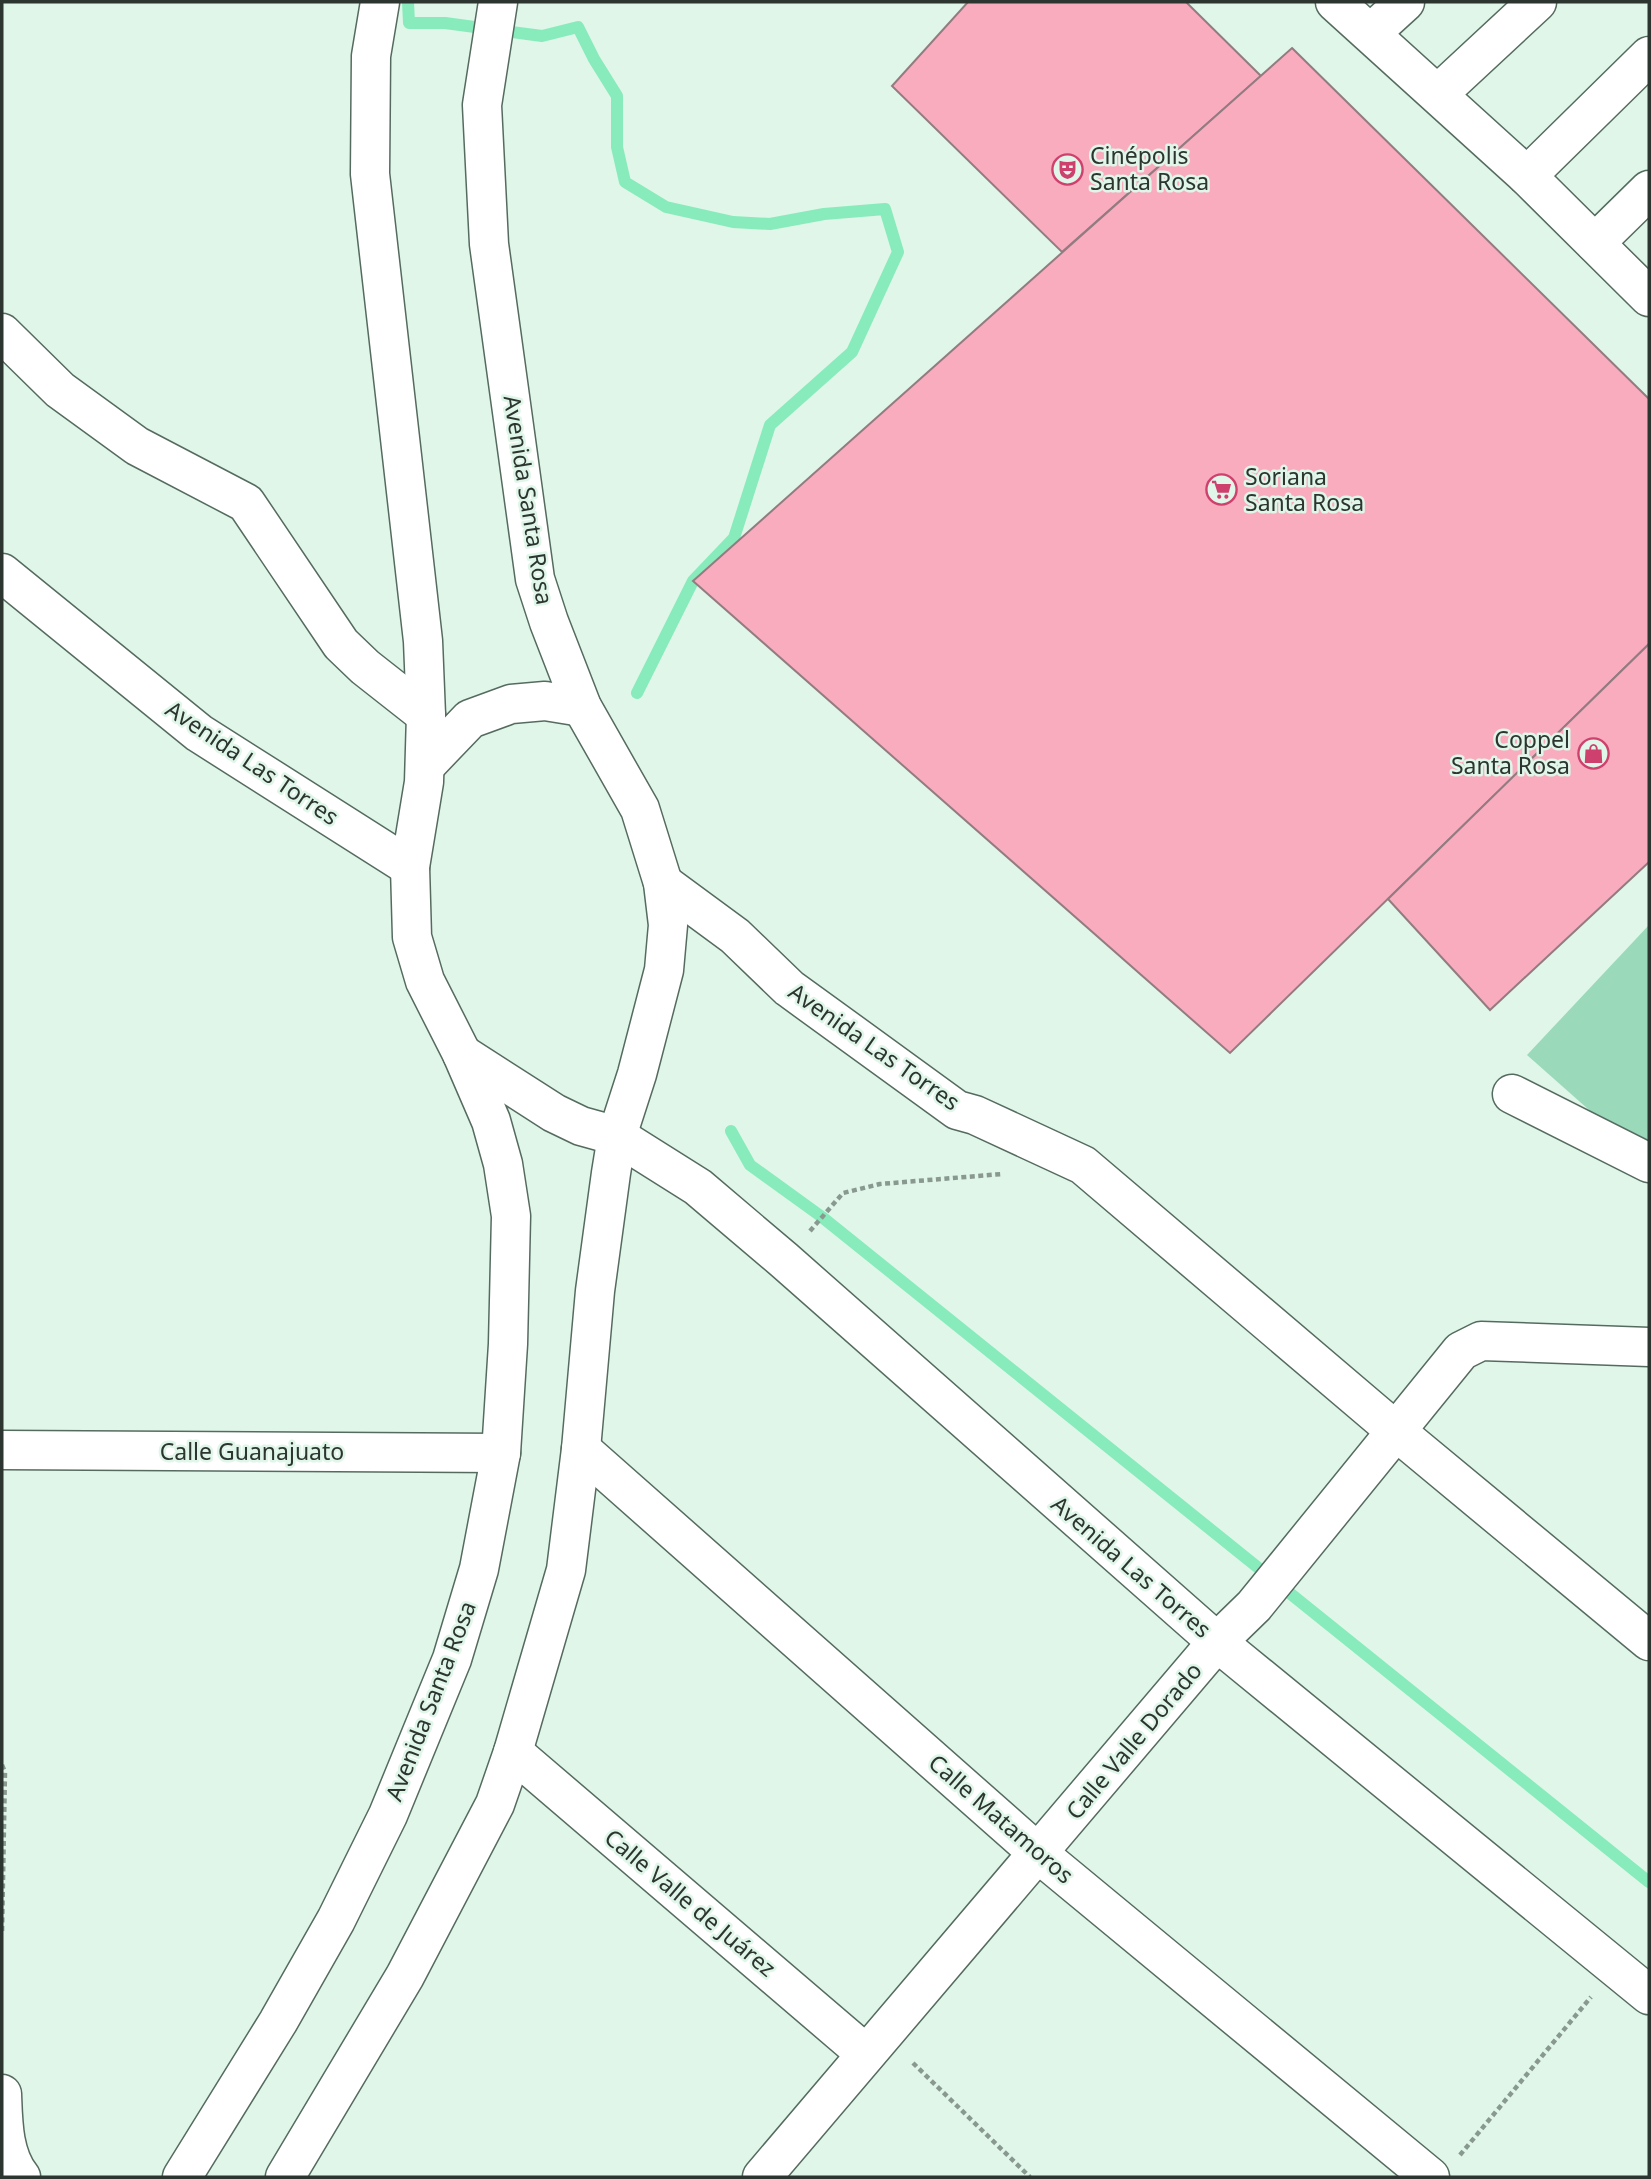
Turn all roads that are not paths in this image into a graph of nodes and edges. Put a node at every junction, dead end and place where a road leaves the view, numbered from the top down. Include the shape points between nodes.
1 (380, 2) edge
2 (498, 2) edge
3 (1335, 2) edge
4 (1405, 2) edge
5 (1537, 2) edge
6 (1371, 33) junction
7 (1649, 56) edge
8 (1438, 94) junction
9 (1527, 176) junction
10 (1649, 190) edge
11 (1595, 243) junction
12 (1649, 297) edge
13 (2, 332) edge
14 (2, 573) edge
15 (582, 707) junction
16 (426, 715) junction
17 (425, 766) junction
18 (410, 867) junction
19 (663, 883) junction
20 (463, 1054) junction
21 (1512, 1094) dead end
22 (617, 1136) junction
23 (1649, 1163) edge
24 (1649, 1347) edge
25 (1397, 1432) junction
26 (581, 1449) junction
27 (2, 1450) edge
28 (501, 1453) junction
29 (1217, 1642) junction
30 (1649, 1642) edge
31 (513, 1752) junction
32 (1039, 1854) junction
33 (1649, 1995) edge
34 (874, 2043) junction
35 (2, 2094) edge
36 (1445, 2167) edge
37 (21, 2177) edge
38 (182, 2177) edge
39 (285, 2177) edge
40 (762, 2177) edge

1 - 16 street, Avenida Santa Rosa via 371,56 370,174 423,640
2 - 15 street, Avenida Santa Rosa via 482,105 489,244 536,579
3 - 6 street
4 - 6 street
5 - 8 street
6 - 8 street
7 - 9 street
8 - 9 street
9 - 11 street
10 - 11 street
11 - 12 street
13 - 16 street via 61,390 137,446 246,503 341,644
14 - 18 street, Avenida Las Torres via 199,733
15 - 17 street via 545,701 511,704 470,719
15 - 19 street, Avenida Santa Rosa via 640,809
16 - 17 street, Avenida Santa Rosa
17 - 18 street, Avenida Santa Rosa
18 - 20 street, Avenida Santa Rosa via 412,937 425,981
19 - 22 street, Avenida Santa Rosa via 668,925 664,970
19 - 25 street, Avenida Las Torres via 735,936 789,988 957,1110 1083,1165
20 - 22 street, Avenida Santa Rosa via 554,1113
20 - 28 street, Avenida Santa Rosa via 491,1121 510,1216
21 - 23 street
22 - 26 street, Avenida Santa Rosa via 595,1291
22 - 29 street, Avenida Las Torres via 698,1188 784,1260
24 - 25 street, Calle Valle Dorado via 1481,1341 1461,1351
25 - 29 street, Calle Valle Dorado via 1254,1606
25 - 30 street, Avenida Las Torres
26 - 31 street, Avenida Santa Rosa via 566,1570
26 - 32 street, Calle Matamoros
27 - 28 street, Calle Guanajuato
28 - 38 street, Avenida Santa Rosa via 479,1569 456,1646 388,1815 278,2022
29 - 32 street, Calle Valle Dorado
29 - 33 street, Avenida Las Torres
31 - 34 street, Calle Valle de Juárez
31 - 39 street, Avenida Santa Rosa via 495,1804 405,1976
32 - 34 street, Calle Valle Dorado
32 - 36 street, Calle Matamoros
34 - 40 street, Calle Valle Dorado
35 - 37 street via 4,2134

